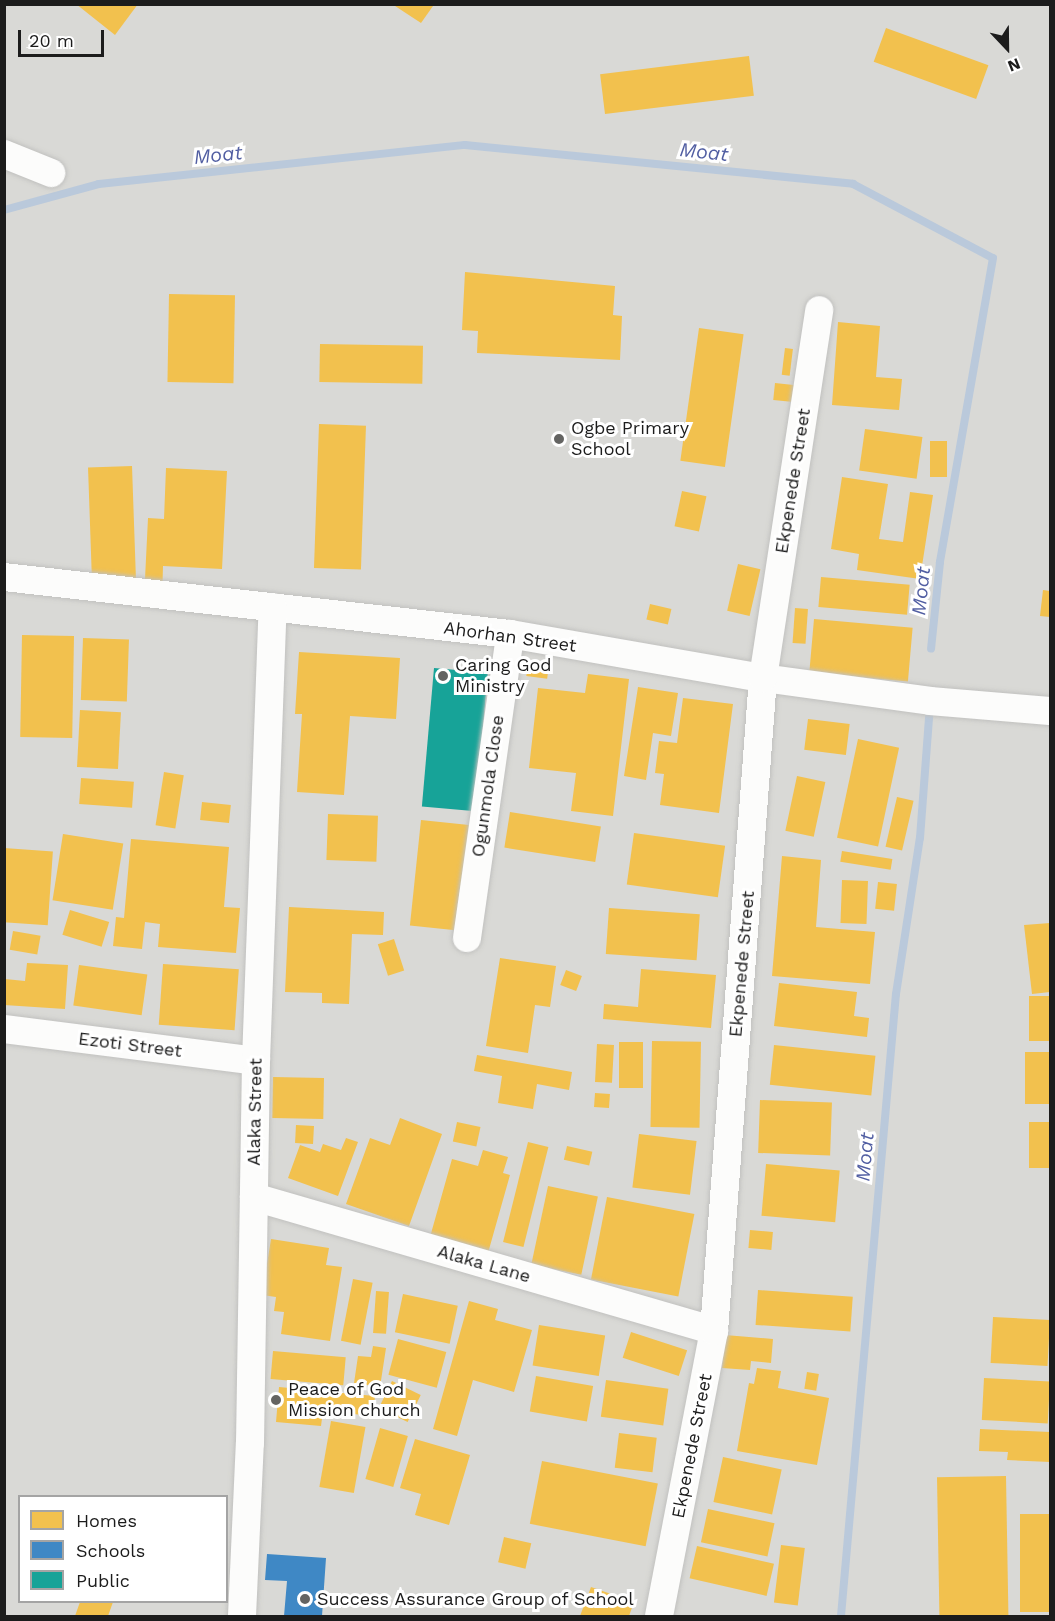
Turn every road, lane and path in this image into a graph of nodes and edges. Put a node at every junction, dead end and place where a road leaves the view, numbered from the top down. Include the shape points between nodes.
1 (4, 154) edge
2 (51, 172) dead end
3 (819, 310) dead end
4 (4, 577) edge
5 (273, 607) junction
6 (510, 634) junction
7 (763, 678) junction
8 (1050, 711) edge
9 (467, 938) dead end
10 (4, 1029) edge
11 (256, 1061) junction
12 (254, 1197) junction
13 (714, 1331) junction
14 (242, 1617) edge
15 (659, 1617) edge

1 - 2 street
3 - 7 street, Ekpenede Street
4 - 5 street, Ahorhan Street
5 - 6 street, Ahorhan Street
5 - 11 street, Alaka Street
6 - 7 street, Ahorhan Street
6 - 9 street, Ogunmola Close
7 - 8 street, Ahorhan Street via 930,701
7 - 13 street, Ekpenede Street
10 - 11 street, Ezoti Street
11 - 12 street, Alaka Street
12 - 13 street, Alaka Lane
12 - 14 street, Alaka Street
13 - 15 street, Ekpenede Street

